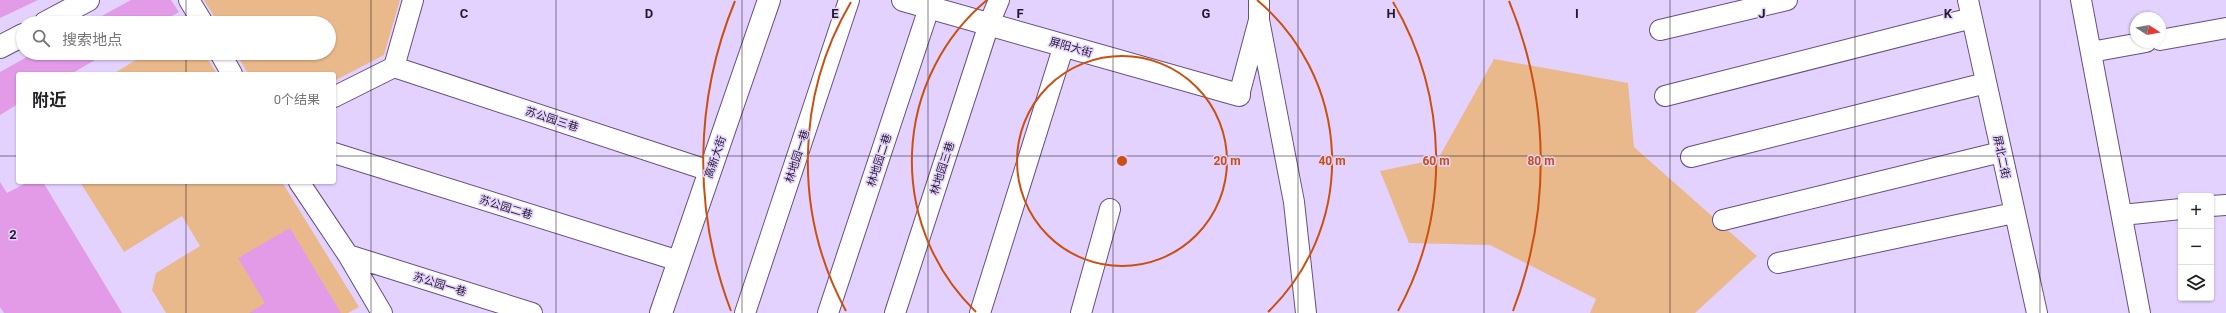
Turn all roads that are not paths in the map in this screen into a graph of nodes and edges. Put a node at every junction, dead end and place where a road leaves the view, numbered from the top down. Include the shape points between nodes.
1 (88, 0) edge
2 (189, 0) edge
3 (413, 0) edge
4 (769, 0) edge
5 (849, 0) edge
6 (903, 0) edge
7 (998, 0) edge
8 (1259, 0) edge
9 (1787, 0) edge
10 (2081, 0) edge
11 (929, 8) junction
12 (1970, 9) edge
13 (58, 16) edge
14 (199, 16) edge
15 (1259, 20) junction
16 (989, 24) junction
17 (1660, 30) dead end
18 (2225, 32) edge
19 (16, 39) edge
20 (2166, 39) edge
21 (1064, 45) junction
22 (2130, 45) edge
23 (0, 47) edge
24 (2091, 52) junction
25 (224, 60) edge
26 (394, 67) junction
27 (231, 72) edge
28 (1986, 83) junction
29 (1239, 95) joint
30 (1665, 96) dead end
31 (336, 97) edge
32 (2001, 152) junction
33 (336, 154) edge
34 (1691, 157) dead end
35 (710, 171) junction
36 (300, 184) edge
37 (2226, 205) edge
38 (2214, 206) edge
39 (1110, 209) dead end
40 (2178, 209) edge
41 (2014, 212) junction
42 (2122, 215) junction
43 (1724, 220) dead end
44 (348, 255) junction
45 (679, 261) junction
46 (1778, 262) dead end
47 (1086, 312) edge
48 (382, 313) edge
49 (532, 313) edge
50 (660, 313) edge
51 (745, 313) edge
52 (828, 313) edge
53 (895, 313) edge
54 (980, 313) edge
55 (1306, 313) edge
56 (2037, 313) edge
57 (2140, 313) edge

1 - 13 street
2 - 14 lane
3 - 26 lane
4 - 35 street, 高新大街
5 - 51 lane, 林地园一巷
6 - 11 street, 屏阳大街
7 - 16 lane, 林地园三巷
8 - 15 lane
9 - 17 lane
10 - 24 lane
11 - 16 street, 屏阳大街
11 - 52 lane, 林地园二巷
12 - 28 lane, 屏北二街
12 - 30 lane
15 - 29 lane
15 - 55 lane via 1294,202
16 - 21 street, 屏阳大街
16 - 53 lane, 林地园三巷
18 - 20 lane
19 - 23 street
21 - 29 street, 屏阳大街
21 - 54 lane
22 - 24 lane
24 - 42 lane
25 - 27 lane
26 - 31 lane
26 - 35 lane, 苏公园三巷
28 - 32 lane, 屏北二街
28 - 34 lane
32 - 41 lane, 屏北二街
32 - 43 lane
33 - 45 lane, 苏公园二巷
35 - 45 street, 高新大街
36 - 44 lane
37 - 38 lane
39 - 47 lane
40 - 42 lane
41 - 46 lane
41 - 56 lane, 屏北二街
42 - 57 lane
44 - 48 lane
44 - 49 lane, 苏公园一巷
45 - 50 street, 高新大街

